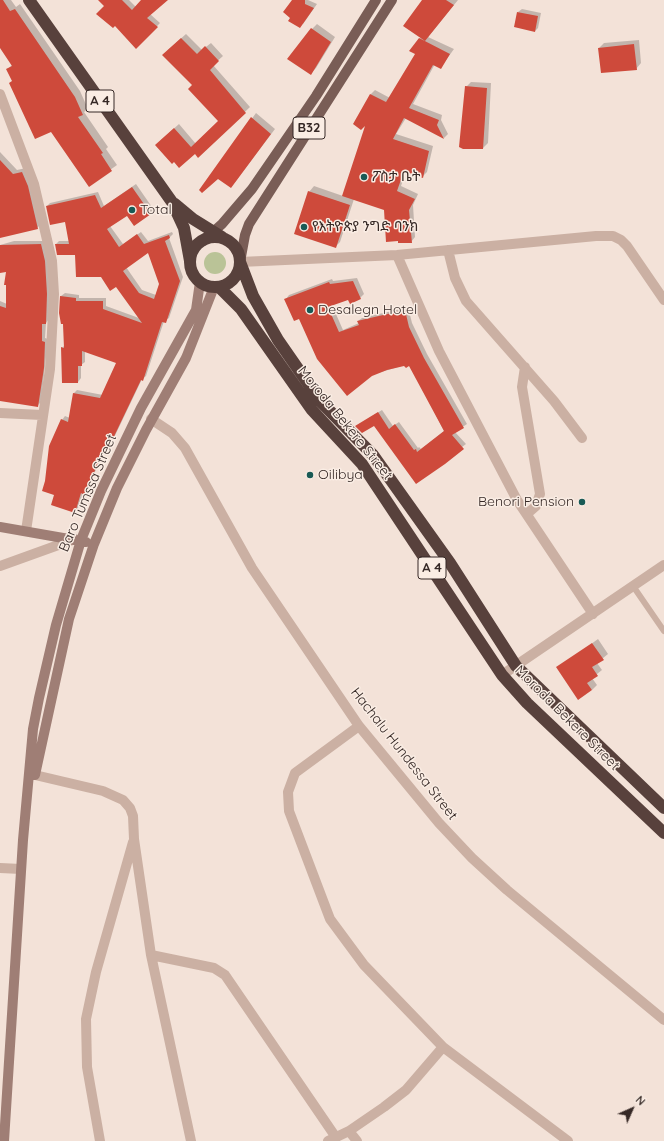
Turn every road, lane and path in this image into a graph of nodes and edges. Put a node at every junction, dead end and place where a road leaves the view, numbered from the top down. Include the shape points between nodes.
1 (29, 0) edge
2 (376, 0) edge
3 (392, 0) edge
4 (0, 94) edge
5 (316, 96) junction
6 (322, 108) junction
7 (278, 151) junction
8 (289, 160) junction
9 (172, 202) junction
10 (214, 233) junction
11 (227, 240) junction
12 (202, 241) junction
13 (448, 250) junction
14 (397, 255) junction
15 (190, 261) junction
16 (240, 262) junction
17 (200, 282) junction
18 (217, 287) junction
19 (664, 300) edge
20 (525, 367) junction
21 (316, 406) junction
22 (0, 413) edge
23 (42, 415) junction
24 (151, 419) junction
25 (582, 438) dead end
26 (373, 454) junction
27 (362, 464) junction
28 (528, 513) junction
29 (0, 527) edge
30 (26, 531) junction
31 (78, 540) junction
32 (94, 544) junction
33 (664, 565) edge
34 (0, 566) edge
35 (633, 586) junction
36 (593, 614) junction
37 (664, 631) edge
38 (516, 666) junction
39 (502, 675) junction
40 (360, 726) junction
41 (35, 775) junction
42 (27, 800) junction
43 (664, 808) edge
44 (664, 832) edge
45 (134, 839) junction
46 (0, 868) edge
47 (21, 869) junction
48 (151, 955) junction
49 (664, 1020) edge
50 (444, 1047) junction
51 (349, 1131) junction
52 (332, 1139) edge
53 (4, 1141) edge
54 (100, 1141) edge
55 (191, 1141) edge
56 (357, 1141) edge
57 (568, 1141) edge

1 - 9 highway, A 4
2 - 5 main road, B32
3 - 6 main road, B32
4 - 23 street via 34,184 52,261 53,333
5 - 6 main road, B32
5 - 7 main road, B32
6 - 8 main road, B32
7 - 8 main road, B32
7 - 10 main road, B32 via 232,214
8 - 16 main road, B32 via 249,224
9 - 10 highway, A 4
9 - 15 highway, A 4 via 184,228
10 - 11 highway, A 4
10 - 12 main road, B32
11 - 12 highway via 214,237
11 - 16 highway via 236,249
12 - 15 highway, B32 via 192,253
13 - 14 street
13 - 19 street via 613,236 627,246
13 - 20 street via 455,278 466,301
14 - 16 street
14 - 28 street via 439,351 517,500
15 - 17 highway via 191,269
16 - 18 highway, B32 via 234,278 225,286
16 - 21 highway, Moroda Bekere Street / A 4 via 253,296
17 - 18 highway
17 - 31 street, Baro Tumssa Street via 196,310 141,408
18 - 21 highway, Moroda Bekere Street / A 4 via 241,309
18 - 24 street, Baro Tumssa Street via 186,358
20 - 25 street
20 - 28 street via 522,387 540,494 536,506
21 - 26 highway, Moroda Bekere Street / A 4
21 - 27 highway, Moroda Bekere Street / A 4
22 - 23 street
23 - 30 street
24 - 32 street, Baro Tumssa Street via 117,488
24 - 40 street, Hachalu Hundessa Street via 172,433 197,467 252,568
26 - 27 highway
26 - 38 highway, Moroda Bekere Street / A 4 via 450,563
27 - 39 highway, Moroda Bekere Street / A 4
28 - 36 street
29 - 30 street
30 - 31 street
31 - 32 street
31 - 34 street
31 - 42 street, Baro Tumssa Street via 39,698 33,729
32 - 41 street, Baro Tumssa Street via 69,619
33 - 35 street
35 - 36 street
35 - 37 lane
36 - 38 street
38 - 39 street
38 - 43 highway, Moroda Bekere Street / A 4
39 - 44 highway, Moroda Bekere Street / A 4 via 527,703
40 - 49 street, Hachalu Hundessa Street via 439,823 472,858 539,918
40 - 50 street via 295,773 288,792 289,811 330,919 364,965
41 - 42 street, Baro Tumssa Street
41 - 45 street via 104,791 123,800 133,816
42 - 47 street, Baro Tumssa Street
45 - 48 street
45 - 54 street via 96,972 86,1019 87,1067
46 - 47 street
47 - 53 street, Baro Tumssa Street
48 - 52 street via 214,968 225,975
48 - 55 street
50 - 51 street via 406,1090
50 - 57 street
51 - 52 street
51 - 56 street

